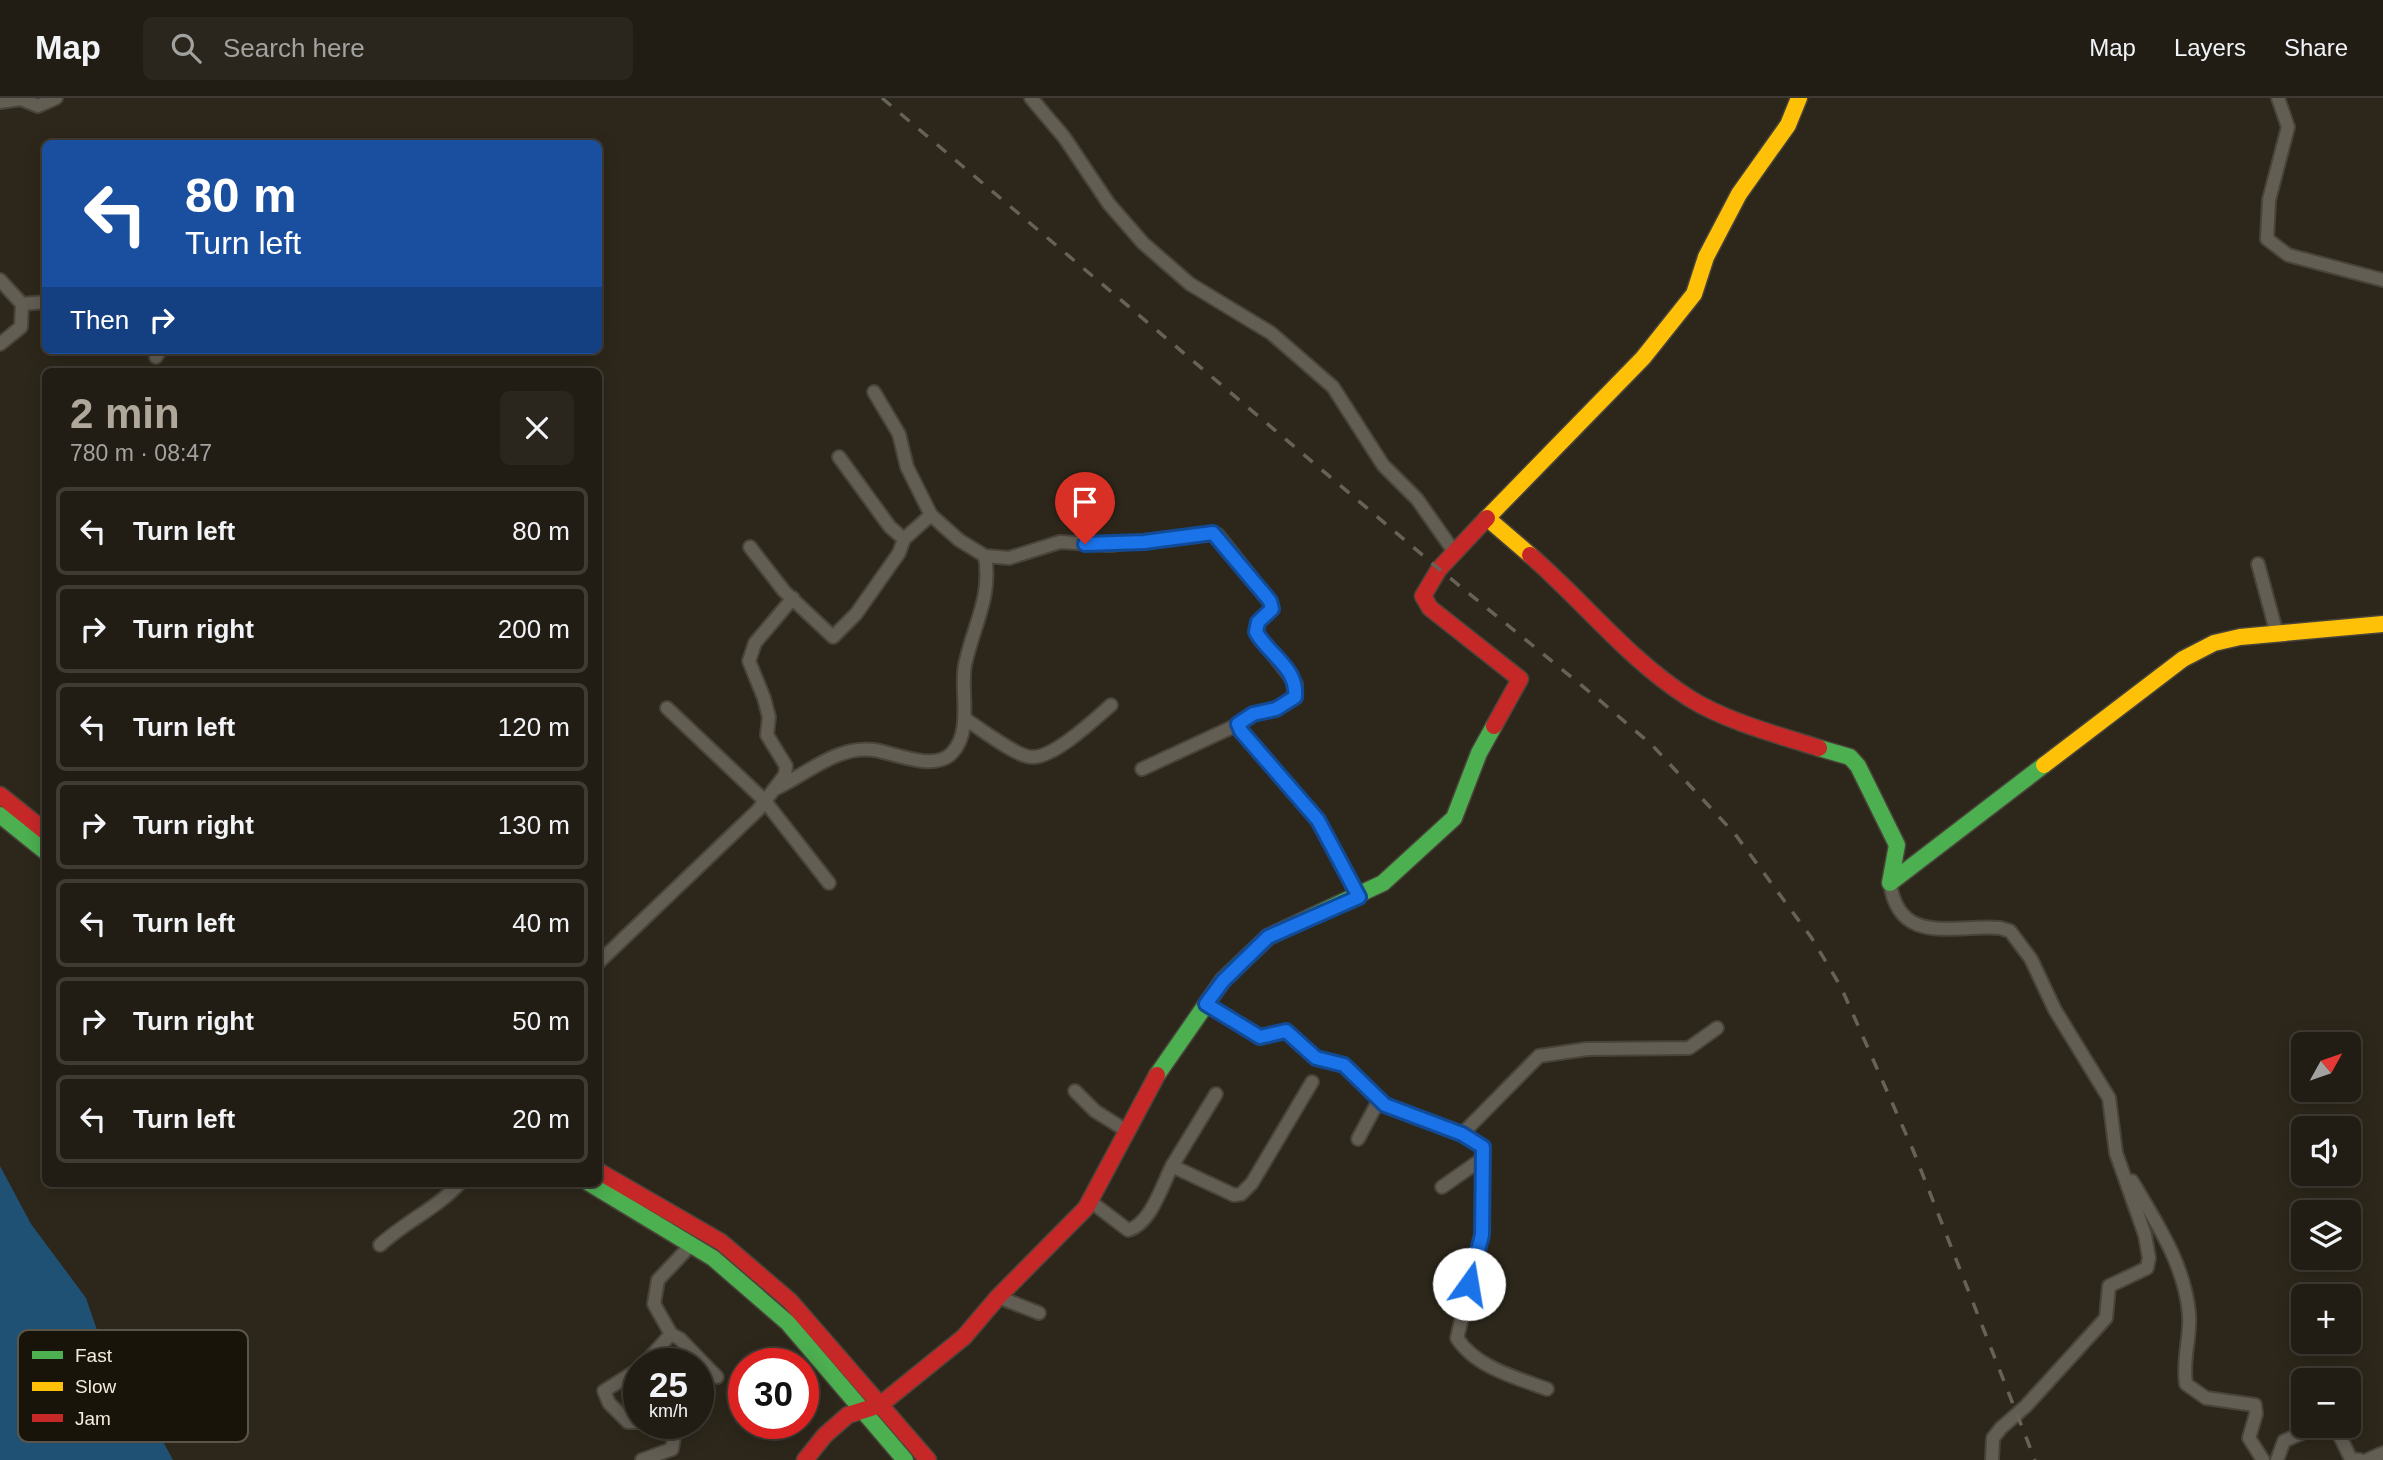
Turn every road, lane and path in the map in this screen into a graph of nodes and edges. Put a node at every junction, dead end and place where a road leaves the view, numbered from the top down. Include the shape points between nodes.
1 (56, 98) edge
2 (1031, 98) edge
3 (1800, 98) edge
4 (2278, 98) edge
5 (0, 102) edge
6 (0, 280) edge
7 (2383, 280) edge
8 (42, 302) edge
9 (22, 304) junction
10 (0, 344) edge
11 (874, 392) dead end
12 (839, 457) dead end
13 (931, 515) junction
14 (1487, 518) junction
15 (904, 539) junction
16 (750, 547) dead end
17 (1455, 553) junction
18 (985, 556) junction
19 (2258, 564) dead end
20 (793, 598) junction
21 (2383, 624) edge
22 (2277, 634) junction
23 (1111, 705) dead end
24 (667, 708) dead end
25 (965, 719) junction
26 (1238, 724) junction
27 (1142, 769) dead end
28 (0, 795) edge
29 (767, 796) junction
30 (0, 815) edge
31 (42, 829) edge
32 (42, 849) edge
33 (829, 883) dead end
34 (1890, 883) junction
35 (1359, 897) junction
36 (602, 959) edge
37 (1206, 1004) junction
38 (1717, 1028) dead end
39 (1312, 1082) dead end
40 (1076, 1091) dead end
41 (1216, 1094) dead end
42 (1379, 1100) junction
43 (1127, 1131) junction
44 (1462, 1134) junction
45 (1359, 1139) dead end
46 (1482, 1159) junction
47 (2118, 1159) junction
48 (1172, 1166) junction
49 (602, 1173) edge
50 (456, 1187) edge
51 (596, 1187) edge
52 (1442, 1187) dead end
53 (1090, 1201) junction
54 (380, 1245) dead end
55 (691, 1245) junction
56 (998, 1297) junction
57 (1039, 1313) dead end
58 (671, 1334) junction
59 (658, 1348) edge
60 (717, 1377) dead end
61 (623, 1379) edge
62 (1547, 1389) dead end
63 (880, 1405) junction
64 (862, 1410) junction
65 (623, 1417) edge
66 (2291, 1438) edge
67 (2341, 1438) edge
68 (674, 1439) edge
69 (2383, 1453) edge
70 (642, 1460) edge
71 (805, 1460) edge
72 (905, 1460) edge
73 (928, 1460) edge
74 (1992, 1460) edge
75 (2263, 1460) edge
76 (2277, 1460) edge
77 (2360, 1460) edge
78 (2367, 1460) edge

1 - 5 street via 37,106 21,99
2 - 17 street via 1143,243 1190,284 1271,332 1333,387 1383,465 1417,499
3 - 14 main road via 1788,125 1739,194 1706,257 1693,295 1643,358
4 - 7 street via 2288,127 2269,201 2267,239 2288,256
6 - 9 street
8 - 9 street
9 - 10 street via 21,327
11 - 13 street via 899,434 907,467
12 - 15 street via 890,527
13 - 15 street
13 - 18 street
14 - 17 main road
14 - 34 main road via 1590,609 1646,666 1691,699 1770,733 1850,757 1897,845
15 - 20 street via 856,614 833,637
16 - 20 street
17 - 35 main road via 1429,582 1425,601 1520,679 1479,753 1454,818 1383,883
18 - 25 street via 989,581 965,667
18 - 26 street via 1009,558 1060,542 1110,545 1218,535 1270,601 1272,609 1258,622 1256,632 1296,684 1295,697
19 - 22 street
20 - 29 street via 755,643 749,661 769,717 767,735 786,766 785,775
21 - 22 main road
22 - 34 main road via 2240,636 2183,659
23 - 25 street via 1078,733 1033,757
24 - 29 street
25 - 29 street via 953,753 943,759 850,750
26 - 27 street
26 - 35 street via 1318,820
28 - 31 main road
29 - 33 street
29 - 36 street via 758,810
30 - 32 main road
34 - 47 street via 1900,911 1920,927 2000,928 2018,940 2054,1010 2109,1098
35 - 37 main road via 1268,937
37 - 42 street via 1260,1037 1286,1031 1316,1058 1344,1065
37 - 43 main road via 1165,1060
38 - 44 street via 1689,1048 1587,1049 1539,1056
39 - 48 street via 1241,1194 1234,1195
40 - 43 street via 1095,1111
41 - 48 street
42 - 44 street
42 - 45 street
43 - 53 main road
44 - 46 street via 1483,1147
46 - 52 street
46 - 62 street via 1482,1235 1457,1338 1464,1350
47 - 74 street via 2145,1235 2149,1264 2109,1286 2106,1318 2001,1428 1993,1438
47 - 75 street via 2179,1269 2189,1316 2183,1368 2186,1384 2206,1398 2255,1405 2249,1438
48 - 53 street via 1136,1228 1128,1230 1116,1223
49 - 63 main road via 721,1242 790,1301
50 - 54 street
51 - 55 main road
53 - 56 main road
55 - 58 street via 658,1280 653,1294
55 - 64 main road via 713,1258 788,1323
56 - 57 street
56 - 63 main road via 964,1337
58 - 59 street
58 - 60 street
61 - 65 street via 604,1391
63 - 64 main road
63 - 73 main road
64 - 71 main road via 848,1415 825,1435
64 - 72 main road
66 - 76 street via 2284,1441
67 - 77 street via 2351,1459
68 - 70 street via 672,1449
69 - 78 street

